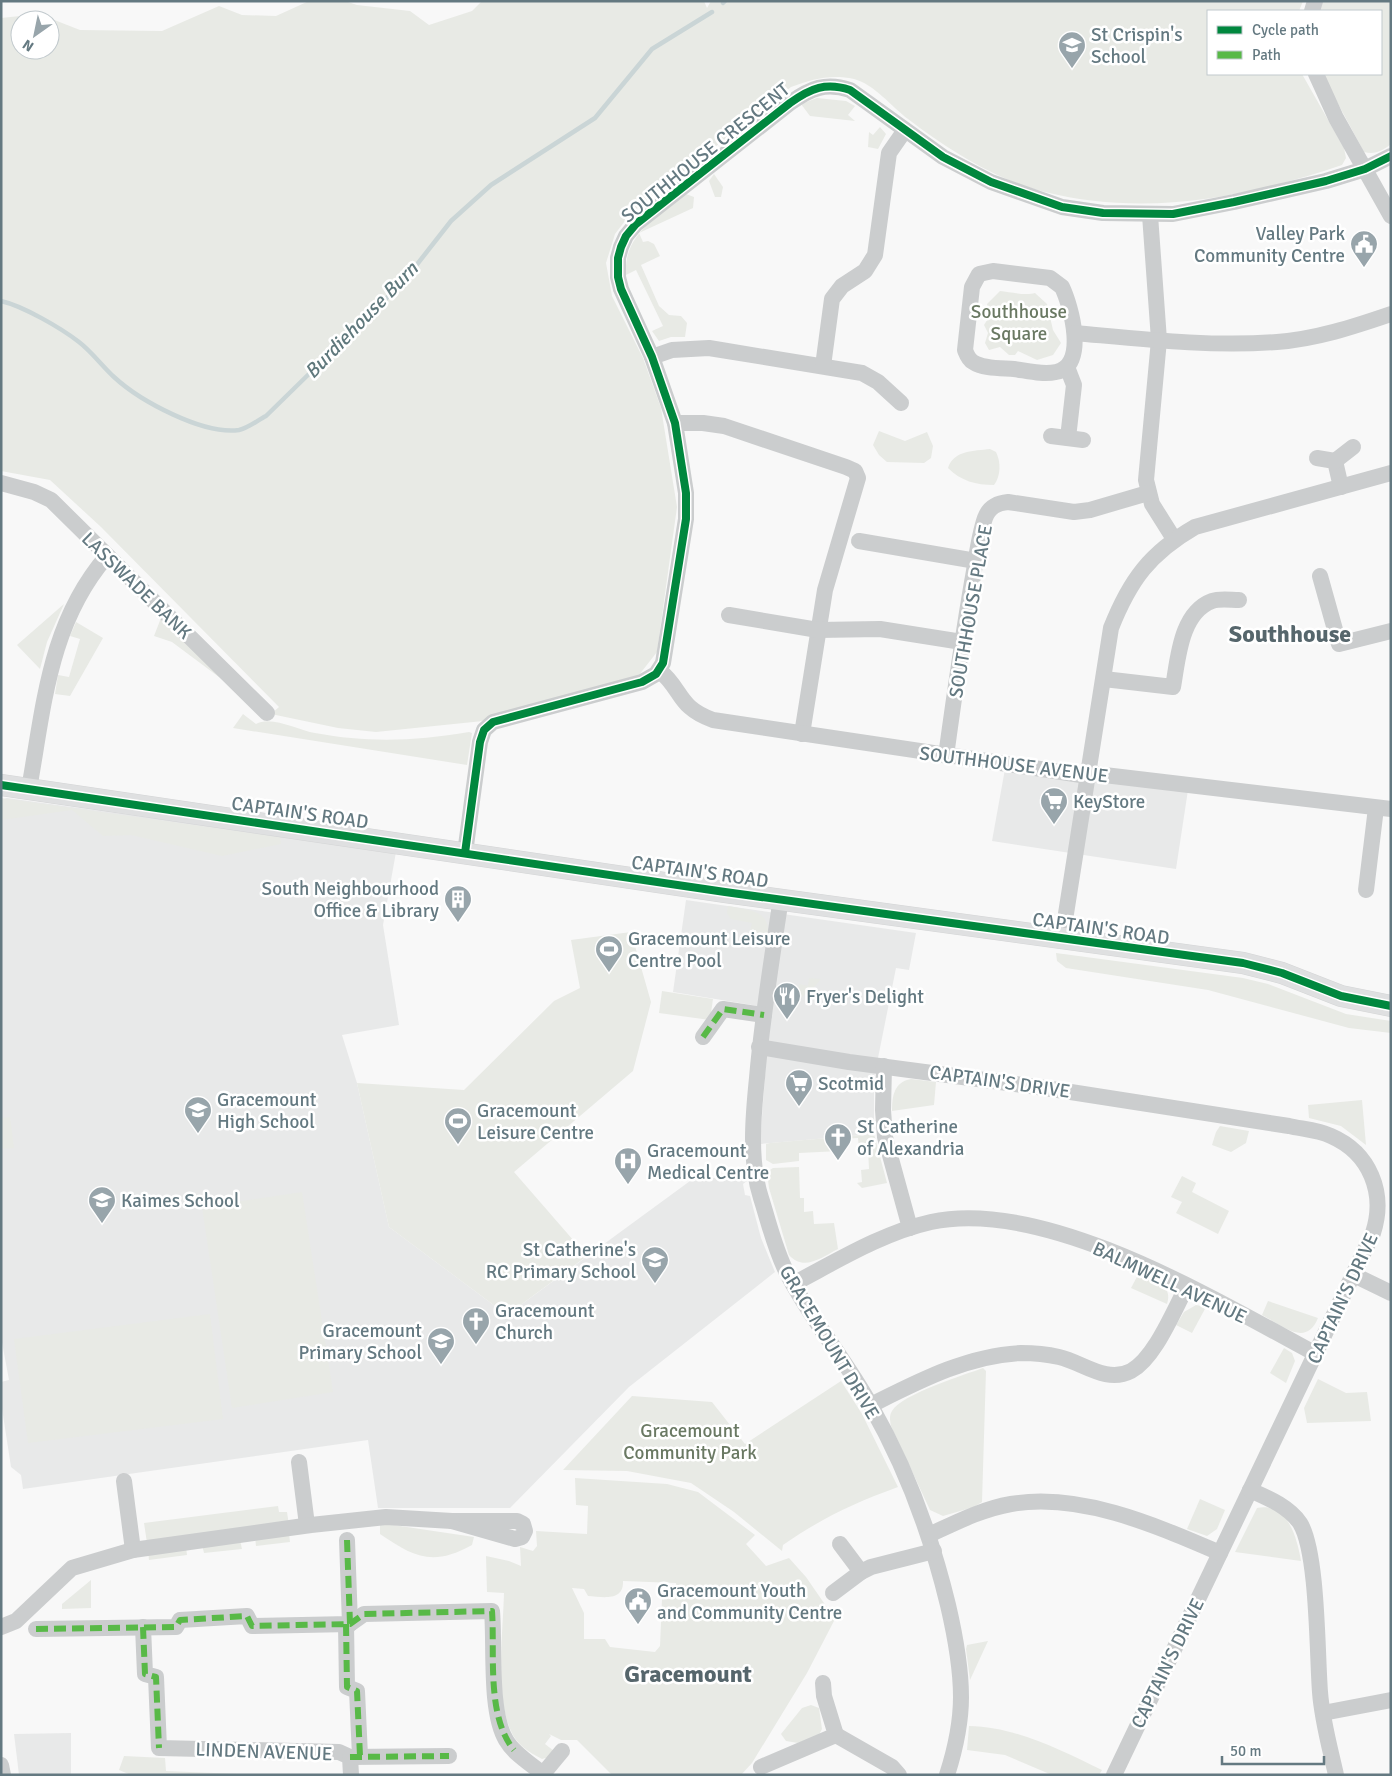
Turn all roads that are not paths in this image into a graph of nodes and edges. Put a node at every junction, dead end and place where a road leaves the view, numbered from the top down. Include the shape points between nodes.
1 (1316, 75) edge
2 (905, 130) junction
3 (1391, 156) edge
4 (1365, 169) junction
5 (1150, 215) junction
6 (1391, 216) edge
7 (1391, 314) edge
8 (1075, 334) junction
9 (1159, 340) junction
10 (652, 357) junction
11 (823, 366) junction
12 (1067, 367) junction
13 (901, 403) dead end
14 (675, 423) junction
15 (1051, 436) dead end
16 (1352, 448) dead end
17 (1317, 458) dead end
18 (1335, 461) junction
19 (1391, 473) edge
20 (1, 483) edge
21 (1341, 487) junction
22 (1148, 493) junction
23 (1174, 539) junction
24 (859, 541) dead end
25 (107, 556) junction
26 (976, 561) junction
27 (1320, 576) dead end
28 (1239, 600) dead end
29 (729, 615) dead end
30 (818, 630) junction
31 (1391, 631) edge
32 (962, 642) junction
33 (659, 670) junction
34 (1104, 679) junction
35 (261, 712) dead end
36 (802, 734) junction
37 (946, 756) junction
38 (1089, 774) junction
39 (1, 785) edge
40 (29, 789) junction
41 (1383, 808) edge
42 (465, 853) junction
43 (1366, 890) dead end
44 (781, 898) junction
45 (1062, 939) junction
46 (1391, 1006) edge
47 (764, 1016) junction
48 (703, 1036) dead end
49 (759, 1047) junction
50 (884, 1066) junction
51 (910, 1228) junction
52 (1354, 1275) junction
53 (793, 1284) junction
54 (1187, 1286) junction
55 (1391, 1293) edge
56 (1316, 1354) junction
57 (871, 1405) junction
58 (299, 1462) dead end
59 (124, 1481) dead end
60 (1250, 1490) junction
61 (452, 1521) dead end
62 (307, 1525) junction
63 (929, 1535) junction
64 (347, 1540) dead end
65 (840, 1544) dead end
66 (133, 1550) junction
67 (934, 1551) junction
68 (1220, 1553) junction
69 (861, 1572) junction
70 (833, 1593) dead end
71 (348, 1624) junction
72 (1, 1627) edge
73 (143, 1627) junction
74 (36, 1630) dead end
75 (823, 1683) dead end
76 (1391, 1700) edge
77 (1323, 1713) junction
78 (836, 1735) junction
79 (562, 1751) dead end
80 (355, 1756) junction
81 (449, 1756) dead end
82 (1, 1765) edge
83 (761, 1767) dead end
84 (542, 1774) edge
85 (2, 1775) edge
86 (351, 1775) edge
87 (899, 1775) edge
88 (947, 1775) edge
89 (1114, 1775) edge
90 (1336, 1775) edge

1 - 4 street
2 - 5 street, SOUTHHOUSE CRESCENT via 967,170 1062,207
2 - 10 street, SOUTHHOUSE CRESCENT via 850,90 827,85 816,87 790,103 636,224 621,247 618,278
2 - 11 street via 889,153 875,255 865,271 842,286 832,299
3 - 4 street, SOUTHHOUSE CRESCENT
4 - 5 street, SOUTHHOUSE CRESCENT via 1234,202 1173,214
4 - 6 street
5 - 9 street
7 - 9 street via 1341,331 1278,342 1238,344
8 - 9 street
8 - 12 street via 1071,362
8 - 12 street via 1065,294 1050,278 993,271 979,274 975,279 966,350 972,362 1038,372 1057,372
9 - 22 street via 1146,469
10 - 11 street via 672,350 709,348
10 - 14 street, SOUTHHOUSE CRESCENT
11 - 13 street via 870,376
12 - 15 street via 1074,385 1076,439
14 - 30 street via 724,426 855,471 858,484 825,590
14 - 33 street, SOUTHHOUSE CRESCENT via 686,493 686,519 665,654
16 - 18 street
17 - 18 street
18 - 21 street
19 - 21 street
20 - 25 street, LASSWADE BANK via 51,500
21 - 23 street via 1212,521
22 - 23 street
22 - 26 street, SOUTHHOUSE PLACE via 1074,512 999,503 985,518
23 - 34 street via 1144,567 1125,594 1112,628
24 - 26 street
25 - 35 street, LASSWADE BANK
25 - 40 street via 81,592 56,647
26 - 32 street, SOUTHHOUSE PLACE
27 - 31 street via 1339,644
28 - 34 street via 1212,601 1193,616 1181,642 1173,687
29 - 30 street
30 - 32 street via 880,629
30 - 36 street
32 - 37 street, SOUTHHOUSE PLACE
33 - 36 street, SOUTHHOUSE AVENUE via 682,702 700,715 713,720
33 - 42 street via 642,682 487,725 480,742
34 - 38 street
36 - 37 street, SOUTHHOUSE AVENUE
37 - 38 street, SOUTHHOUSE AVENUE
38 - 41 street, SOUTHHOUSE AVENUE
38 - 45 street
39 - 40 main road, CAPTAIN'S ROAD
40 - 42 main road, CAPTAIN'S ROAD
41 - 43 street
42 - 44 main road, CAPTAIN'S ROAD
44 - 45 main road, CAPTAIN'S ROAD
44 - 47 street, GRACEMOUNT DRIVE
45 - 46 main road, CAPTAIN'S ROAD via 1252,965 1341,996
47 - 48 street via 723,1009
47 - 49 street, GRACEMOUNT DRIVE
49 - 50 street, CAPTAIN'S DRIVE
49 - 53 street, GRACEMOUNT DRIVE via 754,1132 758,1188 778,1255
50 - 51 street via 885,1136
50 - 52 street, CAPTAIN'S DRIVE via 1165,1106 1328,1135 1359,1156 1372,1175 1378,1193 1376,1224
51 - 53 street, BALMWELL AVENUE
51 - 54 street, BALMWELL AVENUE via 967,1219 1053,1231 1119,1255
52 - 55 street
52 - 56 street, CAPTAIN'S DRIVE
53 - 57 street, GRACEMOUNT DRIVE
54 - 56 street, BALMWELL AVENUE
54 - 57 street via 1148,1355 1130,1371 1109,1375 1060,1357 1022,1353 1002,1355 942,1372
56 - 60 street, CAPTAIN'S DRIVE
57 - 63 street, GRACEMOUNT DRIVE via 910,1484
58 - 62 street
59 - 66 street
60 - 68 street, CAPTAIN'S DRIVE
60 - 77 street via 1288,1510 1301,1524 1308,1541
61 - 62 street via 386,1518
62 - 66 street
63 - 67 street, GRACEMOUNT DRIVE
63 - 68 street via 987,1510 1038,1502 1118,1514
64 - 71 street
65 - 69 street
66 - 72 street via 72,1568 16,1620
67 - 69 street
67 - 88 street, GRACEMOUNT DRIVE via 955,1637 960,1673 960,1720
68 - 89 street, CAPTAIN'S DRIVE
69 - 70 street
71 - 73 street via 252,1626 247,1616 180,1620 176,1627
71 - 80 street via 347,1687 357,1691
71 - 84 street via 364,1614 492,1611 496,1701 502,1730 514,1750
73 - 74 street
73 - 80 street, LINDEN AVENUE via 145,1674 156,1677 159,1748 311,1750
75 - 78 street
76 - 77 street
77 - 90 street
78 - 83 street
78 - 87 street via 892,1767
79 - 84 street
80 - 81 street
80 - 86 street, LINDEN AVENUE
82 - 85 street

